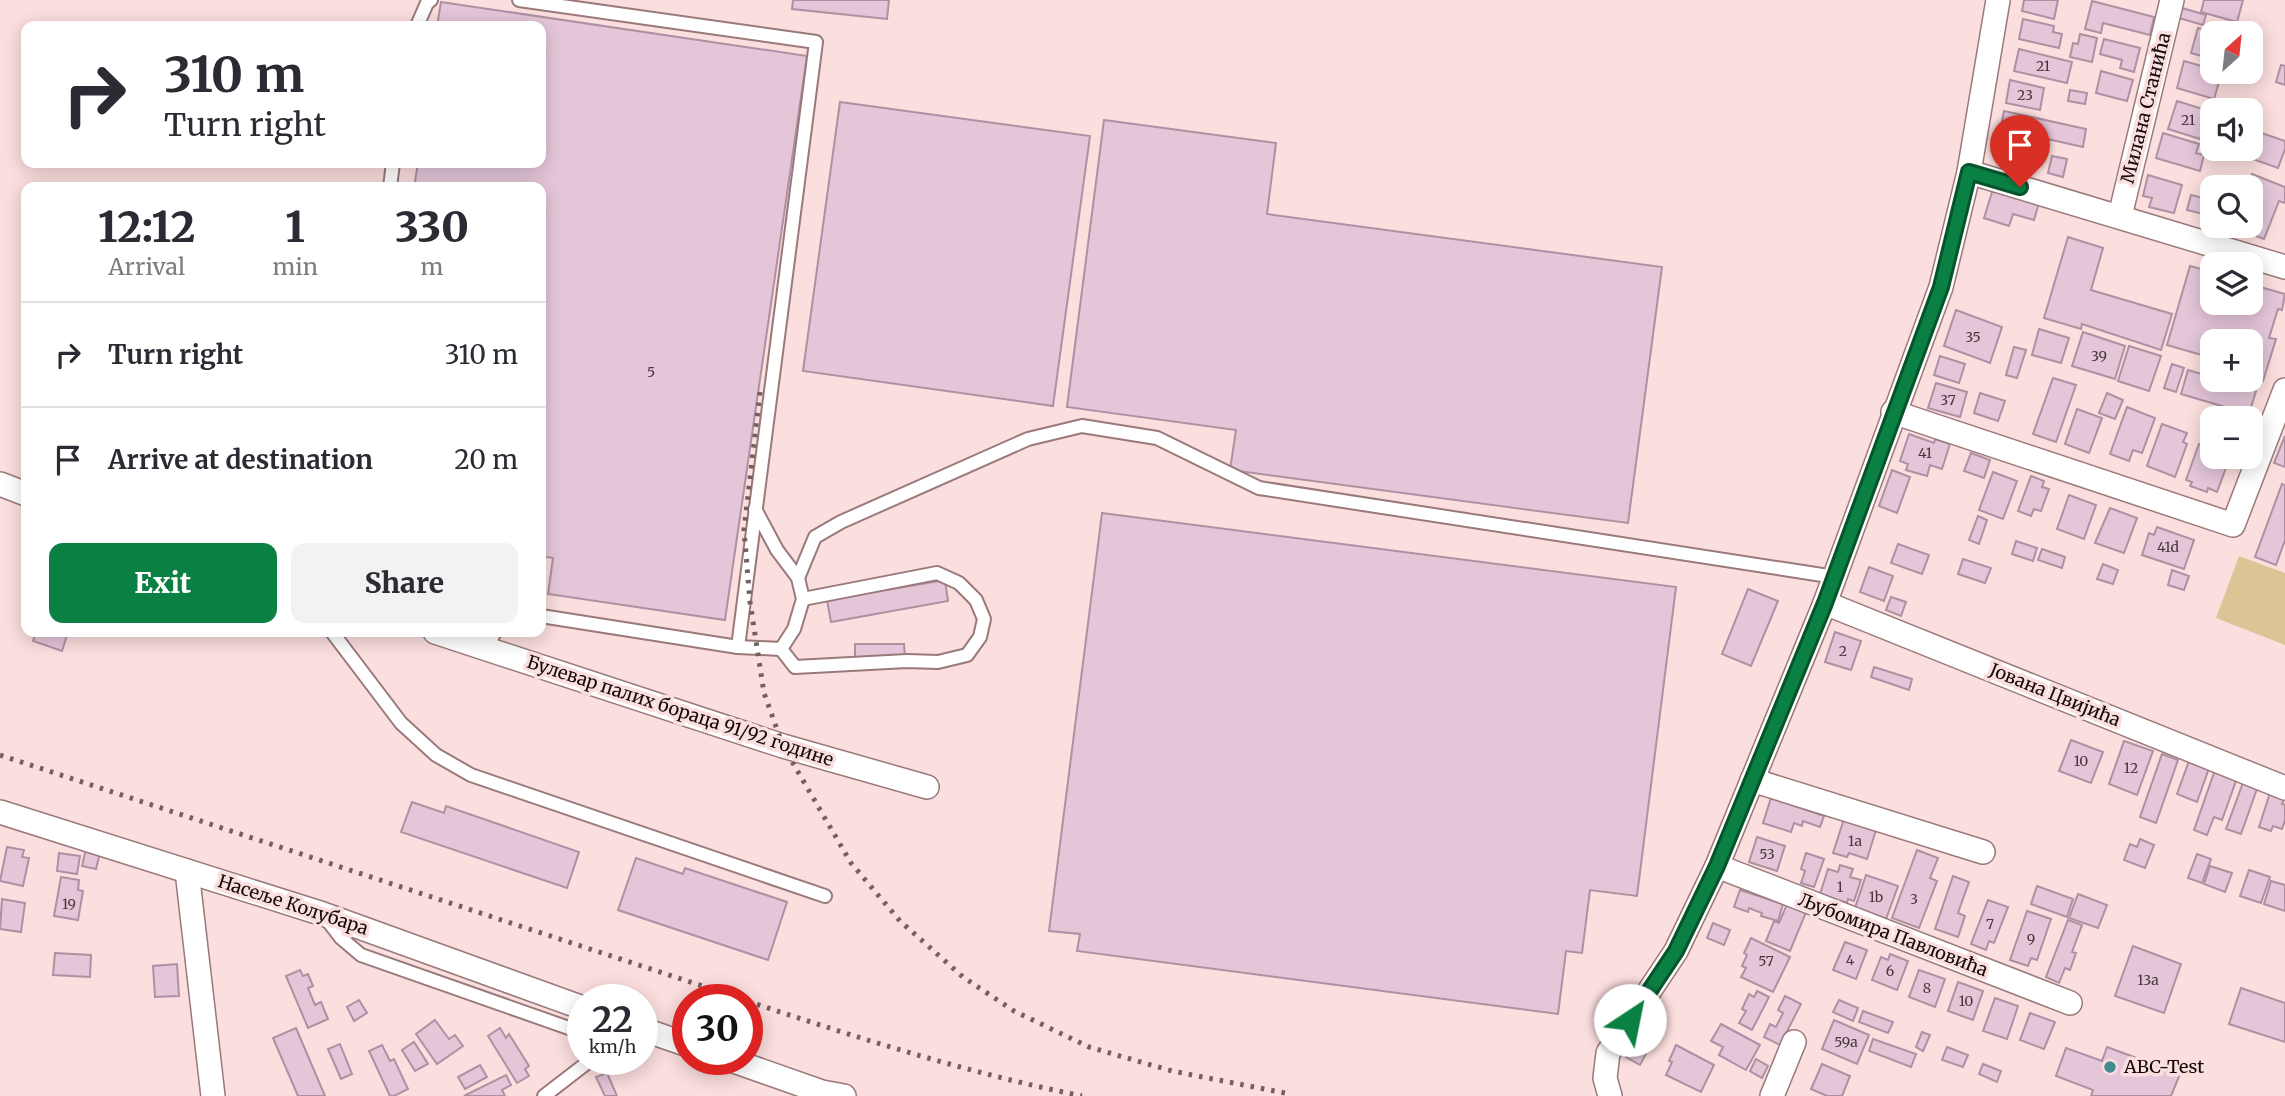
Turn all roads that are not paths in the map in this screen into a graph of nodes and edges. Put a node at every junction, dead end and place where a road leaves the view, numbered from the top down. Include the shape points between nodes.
1 (431, 0) edge
2 (519, 0) edge
3 (1998, 0) edge
4 (2172, 0) edge
5 (419, 21) edge
6 (1969, 172) junction
7 (2120, 216) junction
8 (2285, 267) edge
9 (2285, 390) edge
10 (1894, 412) junction
11 (0, 484) edge
12 (21, 492) edge
13 (754, 509) junction
14 (1835, 577) junction
15 (798, 578) junction
16 (803, 599) junction
17 (1825, 603) junction
18 (546, 617) edge
19 (336, 637) edge
20 (470, 637) edge
21 (491, 640) edge
22 (738, 647) junction
23 (781, 649) junction
24 (1752, 780) junction
25 (927, 787) dead end
26 (2285, 788) edge
27 (0, 812) edge
28 (1983, 852) dead end
29 (1717, 866) junction
30 (187, 871) junction
31 (825, 896) dead end
32 (323, 914) junction
33 (567, 1002) edge
34 (2070, 1003) dead end
35 (567, 1027) edge
36 (1794, 1042) dead end
37 (763, 1072) edge
38 (572, 1075) edge
39 (213, 1096) edge
40 (544, 1096) edge
41 (844, 1096) edge
42 (1610, 1096) edge
43 (1772, 1096) edge

1 - 5 lane
2 - 13 lane via 816,41
3 - 6 street
4 - 7 street, Милана Станића
6 - 7 street
6 - 10 street via 1941,287
7 - 8 street
9 - 10 street via 2233,525
10 - 14 street
11 - 12 street
13 - 15 lane
13 - 22 lane
14 - 15 lane via 1259,488 1157,438 1082,426 1028,439 841,522 815,537
14 - 17 street
15 - 16 lane
16 - 23 lane via 794,629
16 - 23 lane via 937,573 960,583 976,600 984,619 981,638 967,655 938,662 795,667
17 - 24 street
17 - 26 street, Јована Цвијића
18 - 22 lane
19 - 31 lane via 401,723 436,755 471,775
20 - 21 street, Булевар палих бораца 91/92 године
21 - 25 street, Булевар палих бораца 91/92 године via 783,746
22 - 23 lane
24 - 28 street
24 - 29 street
27 - 30 street, Насеље Колубара
29 - 34 street, Љубомира Павловића
29 - 42 street via 1676,951 1608,1053 1605,1078
30 - 32 street, Насеље Колубара
30 - 39 street
32 - 33 street, Насеље Колубара
32 - 35 lane via 361,955
36 - 43 street
37 - 41 street
38 - 40 lane

